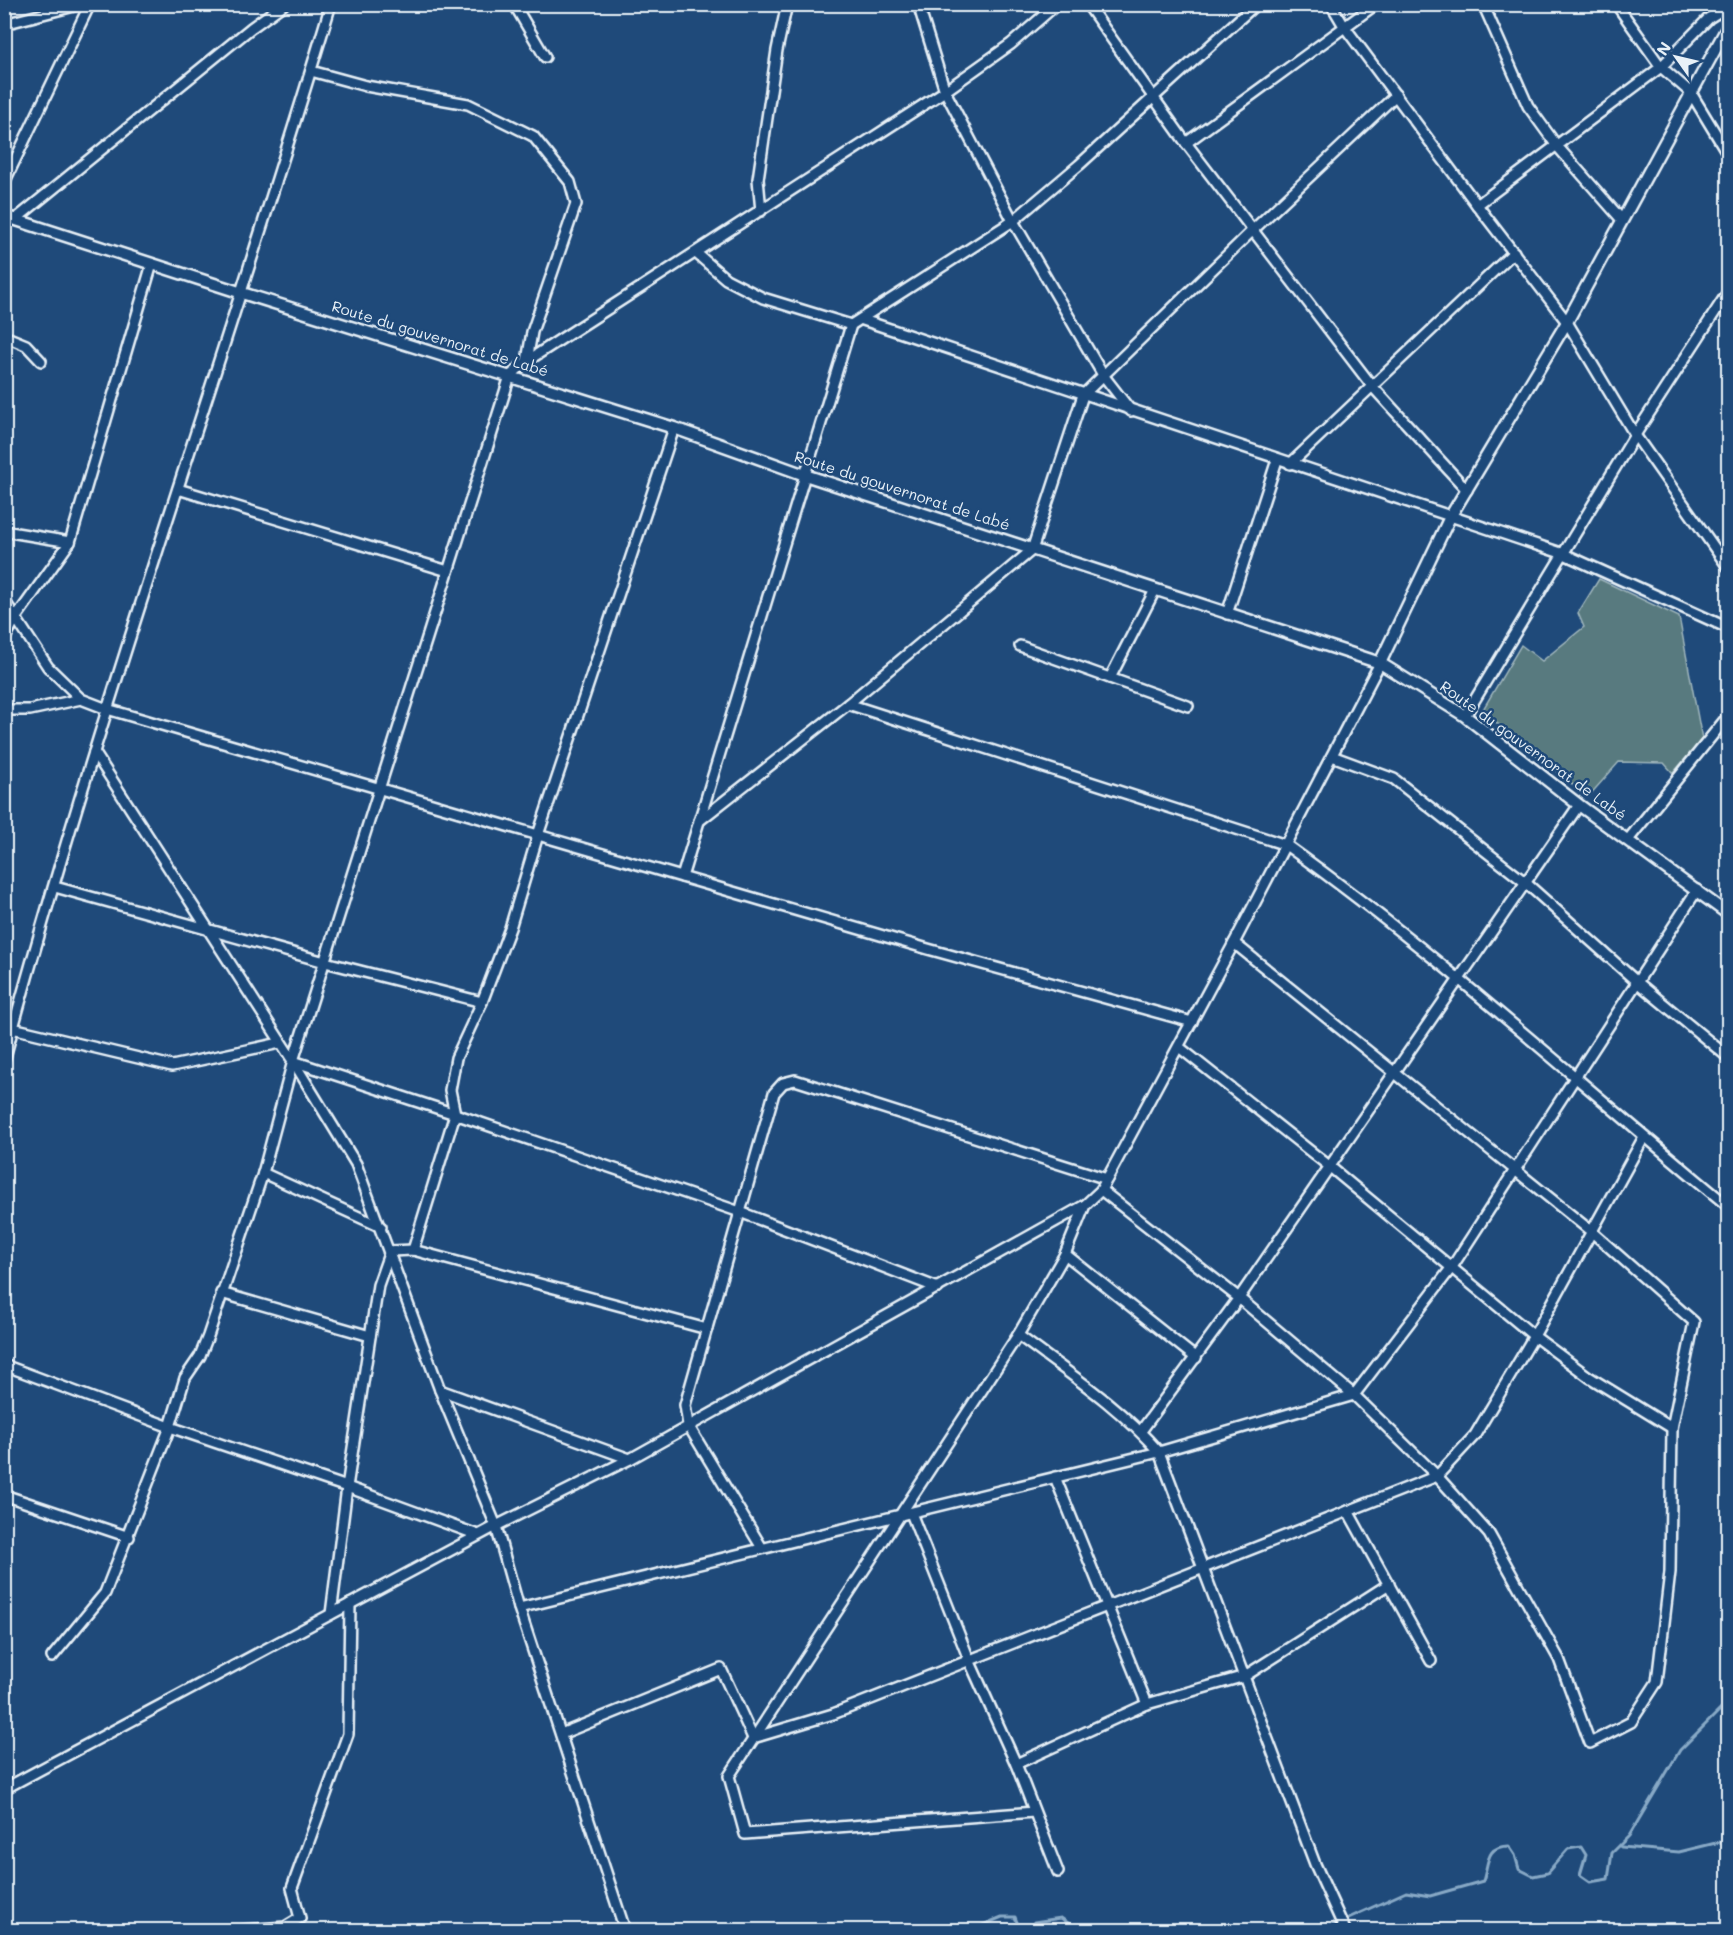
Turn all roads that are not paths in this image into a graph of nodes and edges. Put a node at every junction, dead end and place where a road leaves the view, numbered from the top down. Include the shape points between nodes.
1 (82, 4) edge
2 (90, 4) edge
3 (284, 4) edge
4 (331, 4) edge
5 (514, 4) edge
6 (787, 4) edge
7 (918, 4) edge
8 (1057, 4) edge
9 (1087, 4) edge
10 (1256, 4) edge
11 (1331, 4) edge
12 (1376, 4) edge
13 (1483, 4) edge
14 (1616, 4) edge
15 (1728, 6) edge
16 (4, 24) edge
17 (1344, 26) junction
18 (1728, 26) edge
19 (545, 57) dead end
20 (1661, 67) junction
21 (311, 71) junction
22 (945, 91) junction
23 (1691, 93) junction
24 (1396, 95) junction
25 (1153, 97) junction
26 (1186, 143) junction
27 (1557, 146) junction
28 (1728, 154) edge
29 (4, 183) edge
30 (1477, 205) junction
31 (761, 211) junction
32 (4, 216) edge
33 (16, 219) junction
34 (1622, 220) junction
35 (1013, 221) junction
36 (1253, 230) junction
37 (1514, 252) junction
38 (696, 253) junction
39 (153, 264) junction
40 (1728, 292) edge
41 (242, 293) junction
42 (863, 320) junction
43 (1567, 321) junction
44 (851, 326) junction
45 (4, 336) edge
46 (41, 361) dead end
47 (527, 361) junction
48 (1103, 375) junction
49 (510, 376) junction
50 (1372, 386) junction
51 (1083, 395) junction
52 (1131, 411) junction
53 (674, 428) junction
54 (1635, 435) junction
55 (1277, 460) junction
56 (1290, 464) junction
57 (805, 475) junction
58 (178, 489) junction
59 (1467, 490) junction
60 (1450, 517) junction
61 (4, 531) edge
62 (70, 542) junction
63 (1032, 550) junction
64 (1564, 554) junction
65 (1728, 567) edge
66 (448, 571) junction
67 (1155, 590) junction
68 (4, 600) edge
69 (1227, 614) junction
70 (15, 619) junction
71 (1727, 624) edge
72 (4, 640) edge
73 (1020, 646) dead end
74 (1380, 663) junction
75 (1110, 678) junction
76 (81, 699) junction
77 (848, 704) junction
78 (1188, 706) dead end
79 (107, 709) junction
80 (4, 711) edge
81 (1465, 716) junction
82 (1728, 716) edge
83 (94, 753) junction
84 (1332, 756) junction
85 (379, 789) junction
86 (1579, 805) junction
87 (699, 821) junction
88 (538, 835) junction
89 (1628, 840) junction
90 (1286, 845) junction
91 (682, 877) junction
92 (1526, 883) junction
93 (55, 887) junction
94 (1697, 890) junction
95 (1728, 914) edge
96 (206, 929) junction
97 (1234, 943) junction
98 (325, 962) junction
99 (1460, 979) junction
100 (1637, 982) junction
101 (482, 1002) junction
102 (1192, 1022) junction
103 (9, 1027) edge
104 (280, 1043) junction
105 (1179, 1047) junction
106 (1728, 1057) edge
107 (4, 1061) edge
108 (293, 1061) junction
109 (1394, 1072) junction
110 (1575, 1078) junction
111 (455, 1114) junction
112 (1644, 1137) junction
113 (1329, 1166) junction
114 (1515, 1170) junction
115 (263, 1173) junction
116 (1107, 1179) junction
117 (1101, 1190) junction
118 (1085, 1205) junction
119 (1728, 1206) edge
120 (740, 1212) junction
121 (381, 1227) junction
122 (1592, 1232) junction
123 (413, 1250) junction
124 (390, 1251) junction
125 (1065, 1254) junction
126 (1452, 1267) junction
127 (938, 1288) junction
128 (221, 1293) junction
129 (1239, 1298) junction
130 (706, 1329) junction
131 (1018, 1335) junction
132 (370, 1336) junction
133 (1534, 1336) junction
134 (1196, 1358) junction
135 (4, 1365) edge
136 (440, 1390) junction
137 (1354, 1395) junction
138 (688, 1425) junction
139 (170, 1427) junction
140 (1672, 1428) junction
141 (1141, 1431) junction
142 (1159, 1452) junction
143 (630, 1459) junction
144 (1437, 1476) junction
145 (1055, 1477) junction
146 (346, 1487) junction
147 (4, 1495) edge
148 (1348, 1511) junction
149 (907, 1513) junction
150 (496, 1526) junction
151 (478, 1535) junction
152 (129, 1537) junction
153 (762, 1548) junction
154 (1202, 1568) junction
155 (1389, 1584) junction
156 (350, 1604) junction
157 (1108, 1606) junction
158 (519, 1608) junction
159 (331, 1614) junction
160 (52, 1657) dead end
161 (1431, 1661) dead end
162 (970, 1662) junction
163 (1245, 1676) junction
164 (1147, 1704) junction
165 (561, 1734) junction
166 (753, 1738) junction
167 (1016, 1764) junction
168 (4, 1789) edge
169 (1034, 1812) junction
170 (1058, 1872) dead end
171 (244, 1930) edge
172 (625, 1930) edge
173 (1345, 1930) edge

1 - 16 street
2 - 29 street
3 - 33 street
4 - 21 street
5 - 19 street
6 - 31 street via 758,179
7 - 22 street
8 - 22 street via 1011,44
9 - 25 street
10 - 25 street
11 - 17 street
12 - 17 street
13 - 27 street via 1528,106
14 - 20 street
15 - 20 street via 1708,18
17 - 24 street
17 - 26 street
18 - 23 street
20 - 23 street
20 - 27 street
21 - 41 street
21 - 47 street via 366,86 468,104 532,136 570,182 576,204 532,332
22 - 31 street
22 - 35 street
23 - 28 street
23 - 34 street
24 - 30 street
24 - 36 street
25 - 26 street
25 - 35 street
26 - 36 street
27 - 30 street
27 - 34 street
30 - 37 street
31 - 38 street
32 - 33 street, Route du gouvernorat de Labé
33 - 39 street, Route du gouvernorat de Labé
34 - 43 street
35 - 42 street
35 - 48 street
36 - 48 street
36 - 50 street
37 - 43 street
37 - 50 street
38 - 44 street via 726,279 763,298
38 - 47 street
39 - 41 street, Route du gouvernorat de Labé
39 - 62 street
40 - 54 street
41 - 49 street, Route du gouvernorat de Labé
41 - 58 street
42 - 44 street
42 - 51 street
43 - 54 street
43 - 59 street
44 - 57 street
45 - 46 street via 26,345
47 - 49 street
48 - 51 street
48 - 52 street
49 - 53 street, Route du gouvernorat de Labé
49 - 66 street
50 - 56 street
50 - 59 street
51 - 52 street
51 - 63 street
52 - 55 street
53 - 57 street, Route du gouvernorat de Labé
53 - 88 street
54 - 64 street
54 - 65 street
55 - 56 street
55 - 69 street
56 - 60 street
57 - 63 street, Route du gouvernorat de Labé
57 - 87 street
58 - 66 street
58 - 79 street
59 - 60 street
60 - 64 street
60 - 74 street
61 - 62 street
62 - 70 street
63 - 67 street, Route du gouvernorat de Labé
63 - 77 street
64 - 71 street via 1687,611
64 - 81 street
66 - 85 street
67 - 69 street, Route du gouvernorat de Labé
67 - 75 street
68 - 70 street
69 - 74 street, Route du gouvernorat de Labé
70 - 72 street
70 - 76 street via 48,667
73 - 75 street
74 - 81 street, Route du gouvernorat de Labé
74 - 84 street
75 - 78 street
76 - 79 street
76 - 80 street via 30,710
77 - 87 street
77 - 90 street
79 - 83 street
79 - 85 street
81 - 86 street, Route du gouvernorat de Labé
82 - 89 street
83 - 93 street
83 - 96 street
84 - 90 street
84 - 92 street via 1394,779
85 - 88 street
85 - 98 street
86 - 89 street, Route du gouvernorat de Labé
86 - 92 street
87 - 91 street
88 - 91 street
88 - 101 street via 510,928
89 - 94 street, Route du gouvernorat de Labé
90 - 97 street
90 - 99 street
91 - 102 street
92 - 99 street
92 - 100 street
93 - 96 street
93 - 103 street
94 - 95 street, Route du gouvernorat de Labé
94 - 100 street
96 - 98 street
96 - 104 street
97 - 102 street
97 - 109 street
98 - 101 street
98 - 108 street
99 - 109 street
99 - 110 street
100 - 106 street
100 - 110 street
101 - 111 street via 456,1058 450,1090
102 - 105 street
103 - 104 street via 172,1066
103 - 107 street
104 - 108 street
105 - 113 street
105 - 116 street
108 - 111 street
108 - 115 street
108 - 121 street via 356,1164
109 - 113 street
109 - 114 street
110 - 112 street
110 - 114 street
111 - 120 street
111 - 123 street
112 - 119 street
112 - 122 street
113 - 126 street
113 - 129 street
114 - 122 street
114 - 126 street
115 - 121 street
115 - 128 street
116 - 117 street
116 - 120 street via 795,1080 783,1083 774,1093
117 - 118 street
117 - 129 street
118 - 125 street
118 - 127 street
120 - 127 street
120 - 130 street
121 - 124 street
122 - 133 street
122 - 140 street via 1694,1322
123 - 124 street
123 - 130 street
124 - 132 street via 378,1285
124 - 136 street
125 - 131 street
125 - 134 street
126 - 133 street
126 - 137 street
127 - 138 street
128 - 132 street
128 - 139 street via 200,1356 185,1378
129 - 134 street
129 - 137 street
130 - 138 street via 685,1405
131 - 141 street
131 - 149 street
132 - 146 street
133 - 140 street via 1589,1377
133 - 144 street via 1475,1435
134 - 141 street
135 - 139 street
136 - 143 street
136 - 150 street
137 - 142 street
137 - 144 street
138 - 143 street
138 - 153 street
139 - 146 street
139 - 152 street
140 - 144 street via 1670,1572 1657,1682 1631,1722 1590,1743 1559,1659 1489,1534
141 - 142 street
142 - 145 street
142 - 154 street
143 - 150 street
144 - 148 street
145 - 149 street
145 - 157 street
146 - 151 street
146 - 159 street
147 - 152 street
148 - 154 street
148 - 155 street
149 - 153 street
149 - 162 street
149 - 166 street
150 - 151 street
150 - 158 street
151 - 156 street
152 - 160 street via 105,1593
153 - 158 street
154 - 157 street
154 - 163 street
155 - 161 street
155 - 163 street
156 - 159 street
156 - 171 street via 348,1734 292,1888 300,1918 285,1927
157 - 162 street
157 - 164 street
158 - 165 street
159 - 168 street
162 - 166 street via 833,1714
162 - 167 street
163 - 164 street
163 - 173 street via 1315,1864
164 - 167 street
165 - 166 street via 721,1670
165 - 172 street
166 - 169 street via 729,1776 746,1834
167 - 169 street
169 - 170 street

